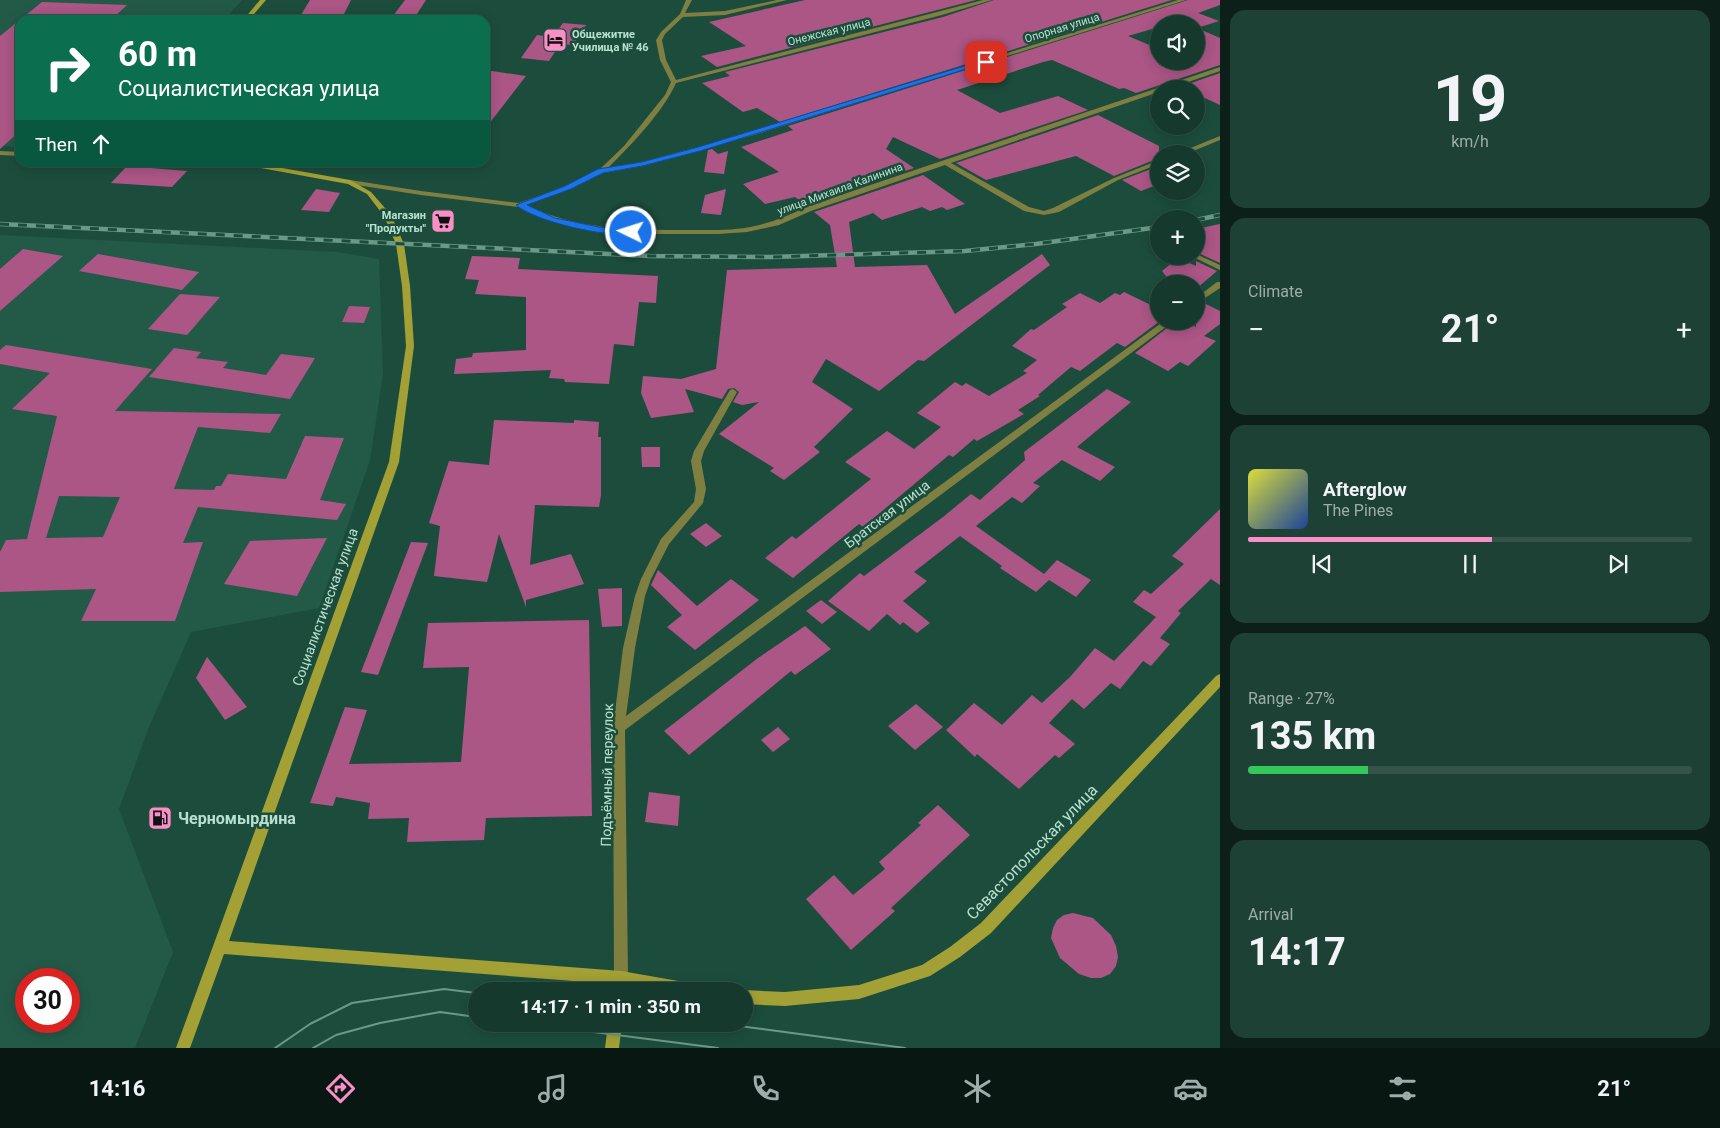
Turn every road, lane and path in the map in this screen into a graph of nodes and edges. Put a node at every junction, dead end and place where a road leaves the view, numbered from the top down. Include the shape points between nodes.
1 (264, 0) edge
2 (689, 0) edge
3 (784, 0) edge
4 (988, 0) edge
5 (1183, 0) edge
6 (250, 15) edge
7 (682, 15) junction
8 (1220, 69) edge
9 (1188, 80) edge
10 (674, 82) junction
11 (1150, 93) edge
12 (1220, 138) edge
13 (1202, 145) edge
14 (0, 153) edge
15 (15, 154) edge
16 (948, 163) junction
17 (1150, 166) edge
18 (261, 167) edge
19 (601, 171) junction
20 (350, 182) junction
21 (520, 205) junction
22 (1205, 261) edge
23 (1220, 268) edge
24 (1220, 284) edge
25 (1205, 295) edge
26 (1158, 330) edge
27 (733, 392) dead end
28 (1220, 679) edge
29 (620, 728) junction
30 (221, 947) junction
31 (588, 982) edge
32 (620, 982) edge
33 (753, 997) edge
34 (614, 1032) edge
35 (183, 1048) edge
36 (612, 1048) edge

1 - 6 main road
2 - 7 street
3 - 7 street via 725,14
4 - 10 street, Онежская улица
5 - 19 street, Опорная улица via 752,134 642,164
7 - 10 street via 659,40 663,60
8 - 9 street
10 - 19 street, Социалистическая улица via 668,95 626,147
11 - 16 street, улица Михаила Калинина
12 - 13 street
14 - 15 street
16 - 17 street via 1027,209 1044,213
16 - 21 street, улица Михаила Калинина via 748,230 661,233 599,230 553,220
18 - 20 main road, Социалистическая улица
19 - 21 street, Социалистическая улица
20 - 21 street, Социалистическая улица
20 - 30 main road, Социалистическая улица via 377,202 387,215 400,244 410,346 394,462
22 - 23 street
24 - 25 street
26 - 29 street, Братская улица
27 - 29 street, Подъёмный переулок via 696,461 701,489 698,503 665,542 643,588 629,648
28 - 33 main road, Севастопольская улица via 986,928 955,952 925,971 860,992 785,999
29 - 32 street, Подъёмный переулок
30 - 31 main road
30 - 35 main road, Социалистическая улица
34 - 36 main road

